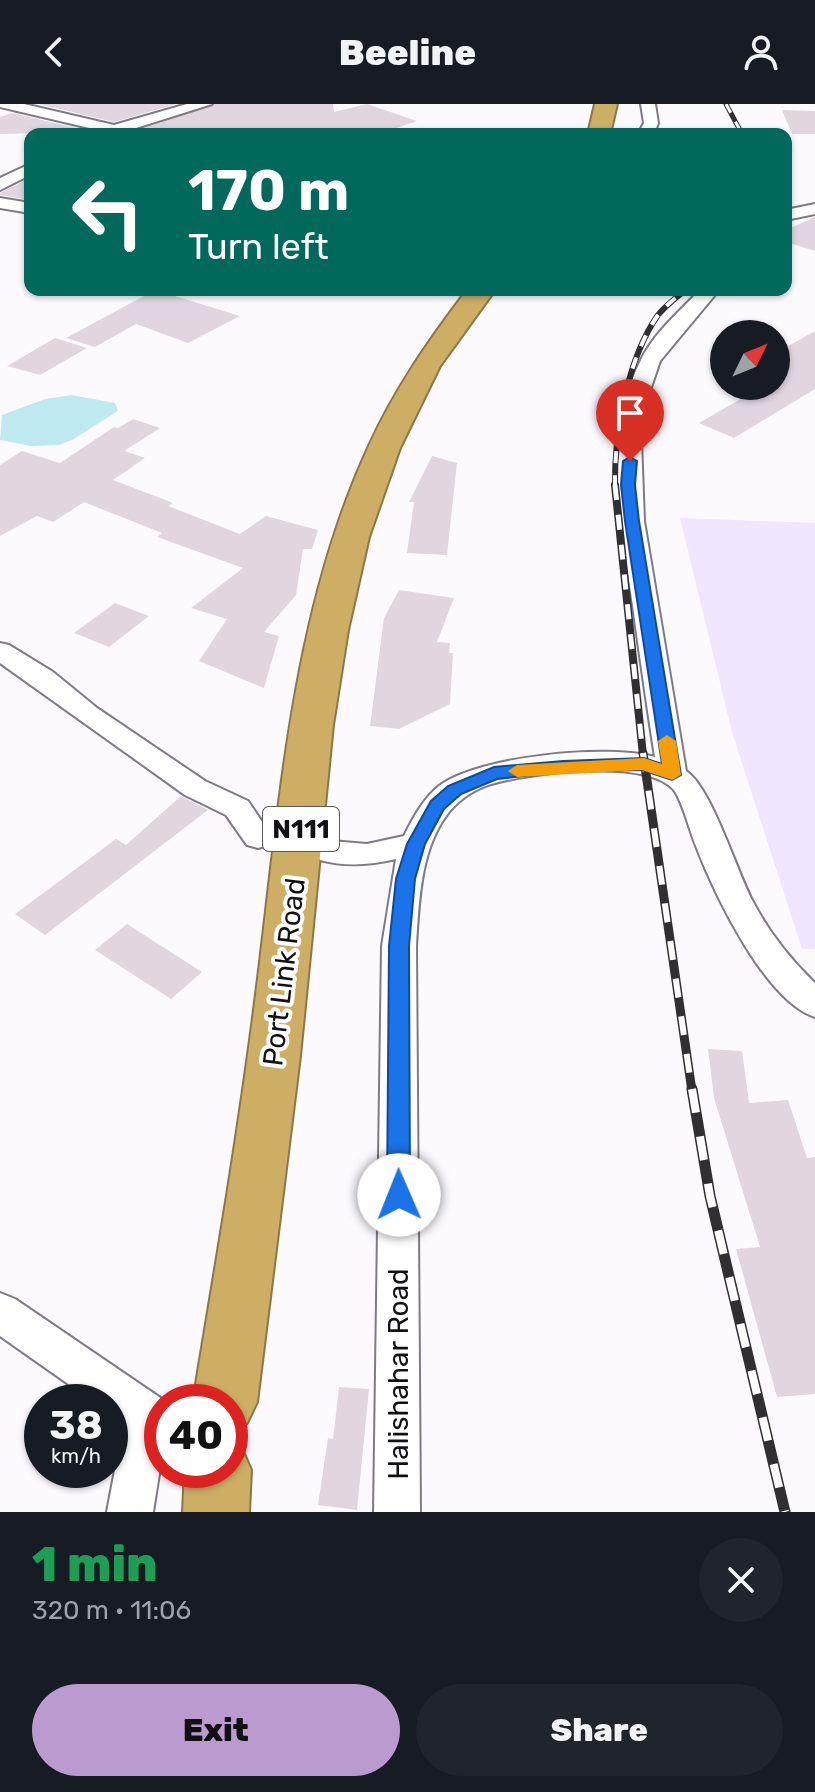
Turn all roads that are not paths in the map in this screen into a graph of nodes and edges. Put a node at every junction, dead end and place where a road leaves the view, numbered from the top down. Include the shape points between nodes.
1 (5, 104) edge
2 (205, 104) edge
3 (606, 104) edge
4 (648, 104) edge
5 (92, 128) edge
6 (121, 128) edge
7 (600, 128) edge
8 (649, 128) edge
9 (24, 172) edge
10 (0, 185) edge
11 (0, 203) edge
12 (24, 207) edge
13 (815, 209) edge
14 (792, 214) edge
15 (469, 296) edge
16 (705, 296) edge
17 (0, 651) edge
18 (672, 775) junction
19 (258, 838) dead end
20 (416, 844) junction
21 (331, 852) dead end
22 (815, 1004) edge
23 (0, 1312) edge
24 (228, 1384) edge
25 (217, 1488) edge
26 (130, 1512) edge
27 (216, 1512) edge
28 (397, 1512) edge

1 - 5 street
2 - 6 street
3 - 7 highway
4 - 8 street
9 - 10 street
11 - 12 street
13 - 14 street
15 - 24 highway, Port Link Road / N111 via 397,415 371,474 344,561 313,722 274,1058
16 - 18 street via 651,359 633,414 628,485
17 - 19 street via 195,788 237,808
18 - 20 street, Halishahar Road via 644,764 494,773 454,790 437,806
18 - 22 street via 687,785 758,942 784,977
20 - 21 street via 367,855
20 - 28 street, Halishahar Road via 405,879 399,946
23 - 26 street via 147,1414
25 - 27 highway

